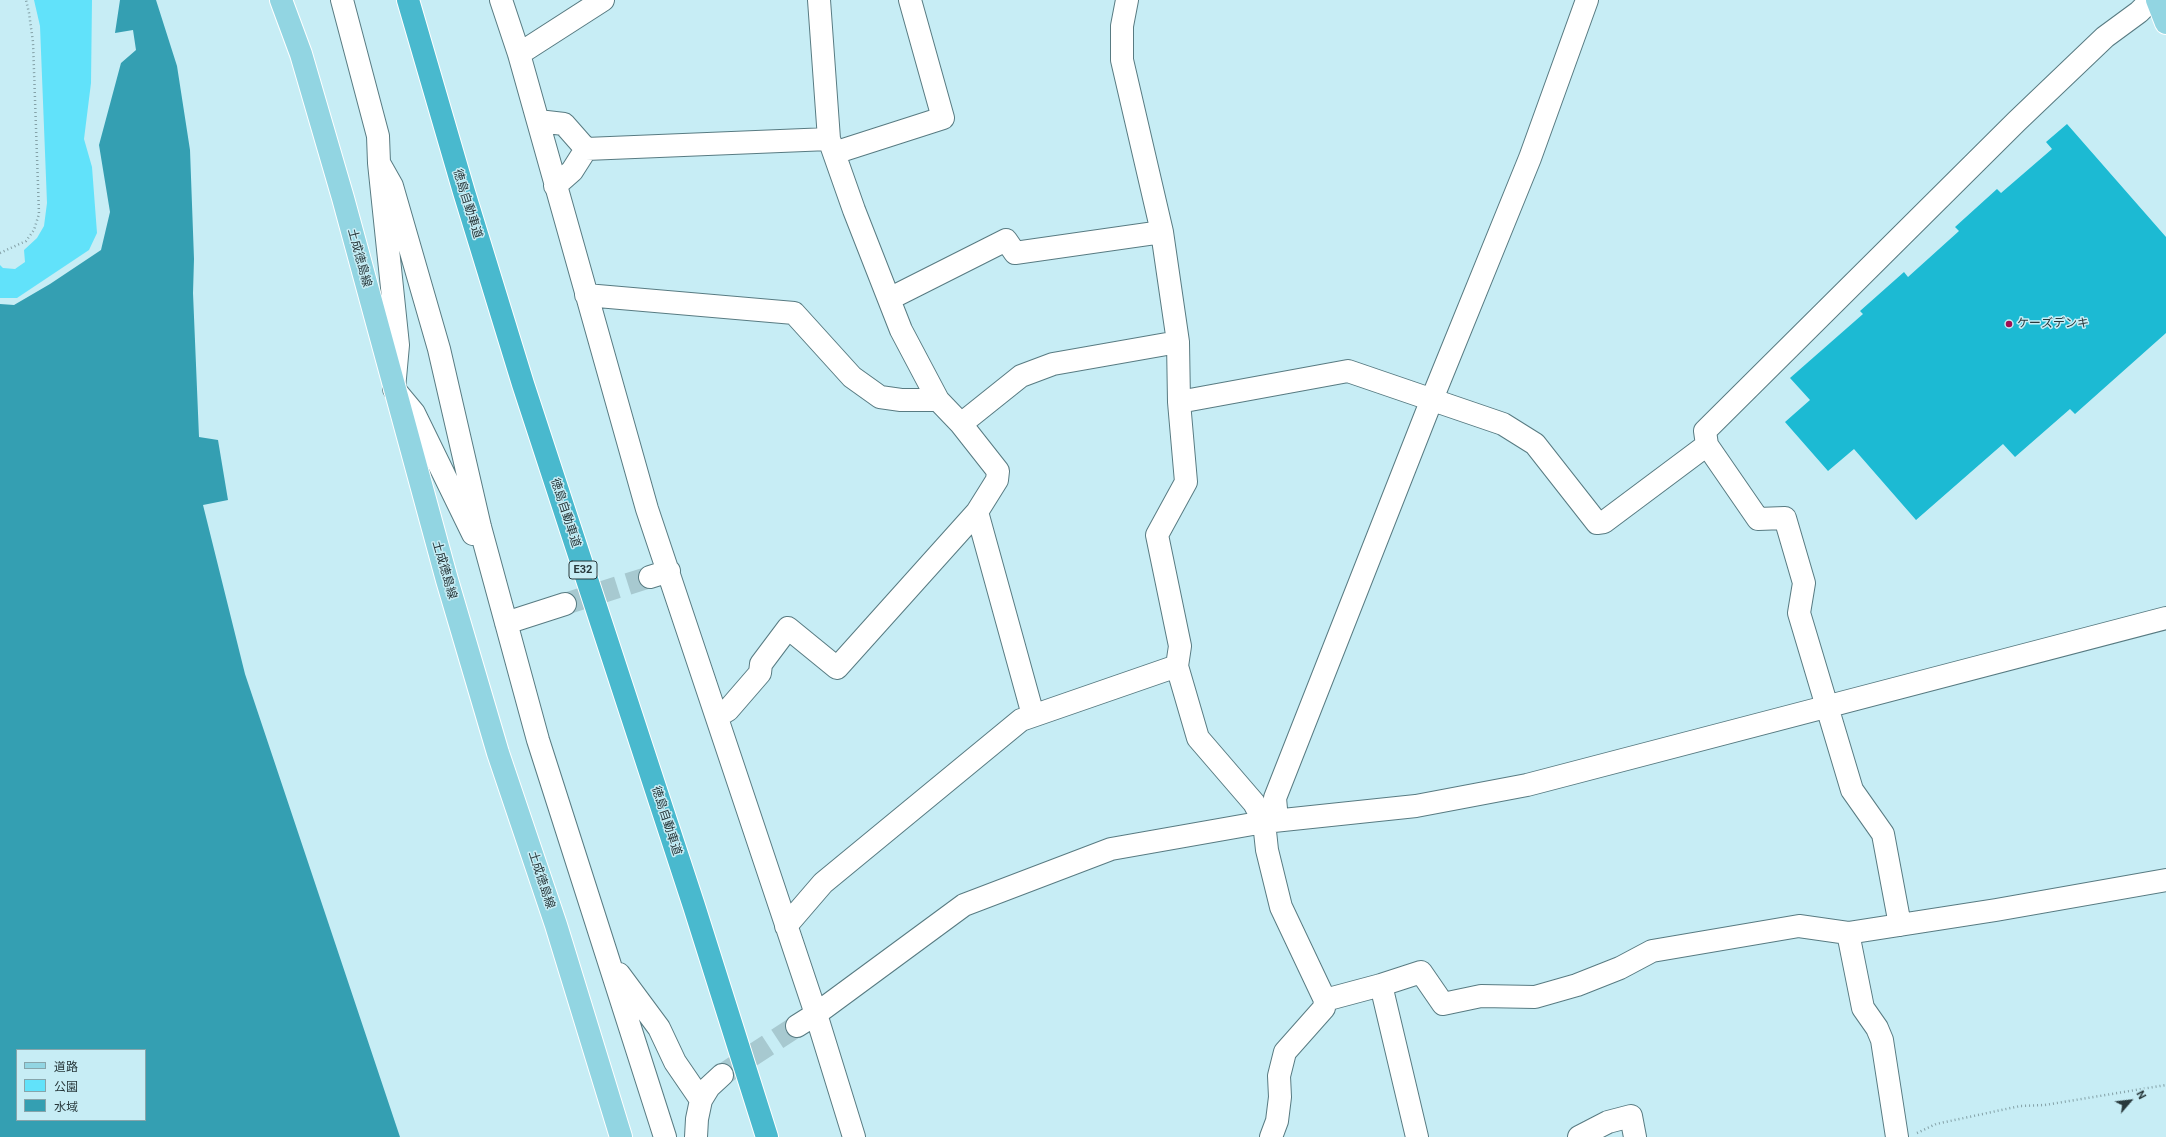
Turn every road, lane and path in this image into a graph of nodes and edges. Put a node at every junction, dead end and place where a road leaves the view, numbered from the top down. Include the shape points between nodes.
1 (26, 0) edge
2 (281, 0) edge
3 (327, 0) edge
4 (342, 0) edge
5 (408, 0) edge
6 (501, 0) edge
7 (820, 0) edge
8 (910, 0) edge
9 (1127, 0) edge
10 (1587, 0) edge
11 (2151, 0) edge
12 (2157, 0) edge
13 (589, 4) edge
14 (2166, 23) edge
15 (518, 54) junction
16 (358, 61) junction
17 (538, 121) junction
18 (832, 146) junction
19 (586, 149) junction
20 (379, 163) junction
21 (555, 186) junction
22 (1162, 232) junction
23 (0, 253) edge
24 (586, 295) junction
25 (889, 300) junction
26 (1178, 342) junction
27 (394, 389) junction
28 (1432, 399) junction
29 (938, 400) junction
30 (1179, 402) junction
31 (960, 424) junction
32 (1707, 445) junction
33 (976, 512) junction
34 (488, 555) junction
35 (565, 604) tunnel mouth
36 (2166, 618) edge
37 (506, 623) junction
38 (1178, 666) junction
39 (1828, 708) junction
40 (718, 716) junction
41 (1033, 716) junction
42 (1270, 821) junction
43 (2166, 880) edge
44 (1900, 925) junction
45 (786, 926) junction
46 (1848, 933) junction
47 (608, 958) junction
48 (1380, 985) junction
49 (1325, 1000) junction
50 (816, 1014) junction
51 (797, 1026) tunnel mouth
52 (722, 1075) tunnel mouth
53 (2166, 1085) edge
54 (701, 1100) junction
55 (1906, 1135) edge
56 (621, 1137) edge
57 (665, 1137) edge
58 (696, 1137) edge
59 (767, 1137) edge
60 (854, 1137) edge
61 (1271, 1137) edge
62 (1417, 1137) edge
63 (1579, 1137) edge
64 (1635, 1137) edge

1 - 23 path via 33,42 39,214 34,230 26,241
2 - 27 main road, 土成徳島線 via 301,54
3 - 16 street
4 - 16 street
5 - 59 highway, 徳島自動車道 / E32 via 523,384
6 - 15 street
7 - 18 street
8 - 18 street via 943,118
9 - 22 street via 1122,26 1122,60
10 - 28 street via 1530,158
11 - 32 street via 2105,37 2017,121 1705,431
12 - 14 main road
13 - 15 street
15 - 17 street
16 - 20 street via 378,136
17 - 19 street via 564,124
17 - 21 street
18 - 19 street
18 - 25 street
19 - 21 street via 572,171
20 - 27 street via 398,345
20 - 34 street via 392,186 440,349
21 - 24 street
22 - 25 street via 1014,253 1006,240
22 - 26 street
24 - 29 street via 794,314 852,377 880,397
24 - 40 street via 647,509 659,574
25 - 29 street via 901,330
26 - 30 street
26 - 31 street via 1053,364 1021,376
27 - 34 street via 414,413 474,536
27 - 56 main road, 土成徳島線 via 496,746 556,925
28 - 30 street via 1348,371
28 - 32 street via 1503,424 1535,444 1597,523 1604,522
28 - 42 street via 1274,798
29 - 31 street
30 - 38 street via 1186,482 1157,535 1180,646
31 - 33 street via 998,471 997,480
32 - 39 street via 1758,519 1785,518 1804,583 1800,613
33 - 40 street via 836,668 788,628 761,664 760,673 728,710
33 - 41 street
34 - 37 street
35 - 37 street
36 - 39 street
37 - 47 street via 538,740
38 - 41 street
38 - 42 street via 1198,738
39 - 42 street via 1567,775 1473,796 1416,806
39 - 44 street via 1852,790 1882,834
40 - 45 street
41 - 45 street via 1021,720 998,738 823,883
42 - 49 street via 1267,850 1281,907
42 - 50 street via 1111,849 964,905
43 - 44 street
44 - 46 street
45 - 50 street
46 - 48 street via 1799,926 1652,951 1606,974 1535,997 1481,996 1443,1004 1421,972
46 - 55 street via 1863,1008 1882,1040
47 - 54 street via 659,1028 675,1062
47 - 57 street
48 - 49 street
48 - 62 street
49 - 61 street via 1324,1008 1285,1052 1279,1076 1277,1121
50 - 51 street
50 - 60 street
52 - 54 street
53 - 55 path via 2046,1105 2020,1106 1936,1124
54 - 58 street
63 - 64 street via 1608,1122 1631,1116

